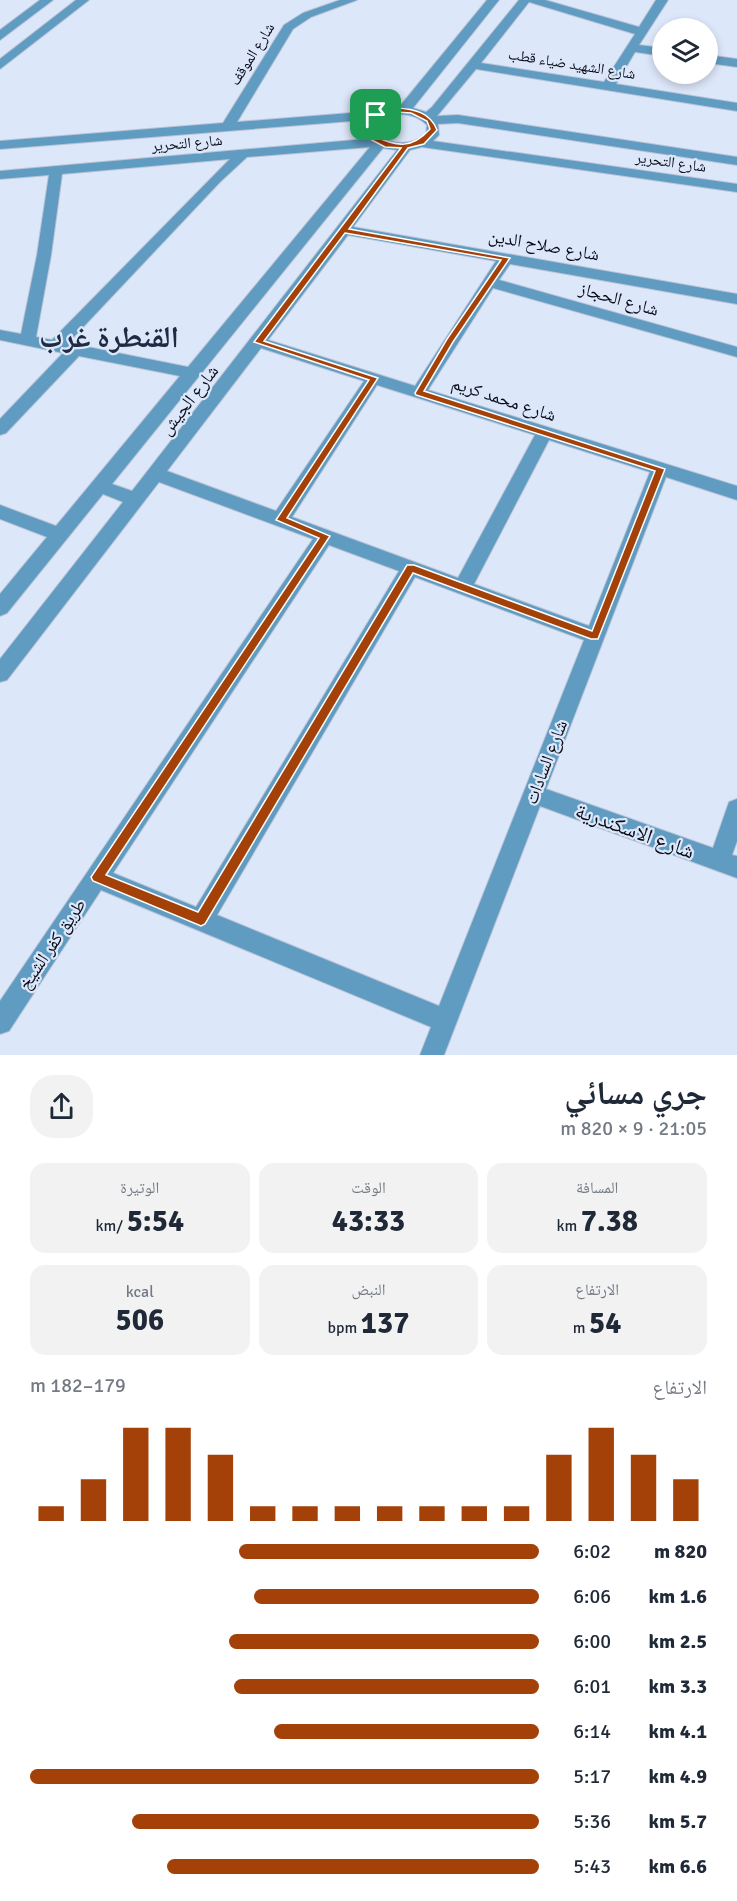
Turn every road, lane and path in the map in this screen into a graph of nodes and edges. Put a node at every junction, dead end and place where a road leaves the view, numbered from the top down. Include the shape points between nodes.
1 (47, 0) edge
2 (83, 0) edge
3 (351, 0) edge
4 (493, 0) edge
5 (525, 0) edge
6 (533, 0) edge
7 (662, 0) edge
8 (642, 32) junction
9 (0, 36) edge
10 (632, 48) junction
11 (652, 51) edge
12 (718, 60) edge
13 (737, 63) edge
14 (0, 65) edge
15 (473, 65) junction
16 (608, 87) junction
17 (737, 106) edge
18 (404, 110) junction
19 (376, 115) junction
20 (428, 119) junction
21 (228, 126) junction
22 (378, 142) junction
23 (0, 145) edge
24 (414, 145) junction
25 (242, 155) junction
26 (737, 161) edge
27 (56, 171) junction
28 (1, 178) edge
29 (737, 188) edge
30 (344, 230) junction
31 (506, 258) junction
32 (490, 282) junction
33 (737, 299) edge
34 (0, 335) edge
35 (27, 341) junction
36 (258, 342) junction
37 (56, 346) junction
38 (75, 350) junction
39 (737, 352) edge
40 (191, 374) junction
41 (374, 378) junction
42 (419, 393) junction
43 (1, 427) edge
44 (545, 432) junction
45 (660, 469) junction
46 (157, 474) junction
47 (100, 486) junction
48 (737, 493) edge
49 (135, 500) junction
50 (0, 512) edge
51 (280, 520) junction
52 (60, 535) junction
53 (325, 536) junction
54 (411, 568) junction
55 (464, 587) junction
56 (0, 608) edge
57 (595, 636) junction
58 (0, 674) edge
59 (534, 794) junction
60 (737, 809) edge
61 (728, 864) edge
62 (97, 877) junction
63 (201, 920) junction
64 (445, 1021) junction
65 (0, 1022) edge
66 (432, 1055) edge

1 - 9 street
2 - 14 street
3 - 21 street, شارع الموقف via 307,15 288,27
4 - 18 street
5 - 15 street, شارع الجيش
6 - 8 street
7 - 8 street
8 - 10 street
10 - 11 street
10 - 16 street
12 - 13 street
15 - 16 street, شارع الشهيد ضياء قطب
15 - 20 street, شارع الجيش
16 - 17 street, شارع الشهيد ضياء قطب
18 - 19 street
18 - 20 street
19 - 21 street, شارع التحرير
19 - 22 street via 367,126
20 - 24 street, شارع الجيش via 434,130 432,135
20 - 26 street, شارع التحرير via 458,119
21 - 23 street, شارع التحرير
22 - 24 street
22 - 25 street, شارع التحرير
22 - 40 street, شارع الجيش
24 - 29 street, شارع التحرير
24 - 30 street, شارع الجيش
25 - 27 street, شارع التحرير
25 - 37 street
27 - 28 street, شارع التحرير
27 - 35 street
30 - 31 street, شارع صلاح الدين
30 - 36 street, شارع الجيش
31 - 32 street
31 - 33 street, شارع صلاح الدين
32 - 39 street, شارع الحجاز
32 - 42 street
34 - 35 street
35 - 37 street
36 - 41 street, شارع محمد كريم
36 - 46 street, شارع الجيش
37 - 38 street
38 - 40 street
38 - 43 street
40 - 47 street, شارع الجيش
41 - 42 street, شارع محمد كريم
41 - 51 street
42 - 44 street, شارع محمد كريم
44 - 45 street, شارع محمد كريم
44 - 55 street
45 - 48 street, شارع محمد كريم
45 - 57 street, شارع السادات
46 - 49 street, شارع الجيش
46 - 51 street
47 - 49 street
47 - 52 street, شارع الجيش
49 - 58 street, شارع الجيش
50 - 52 street
51 - 53 street
52 - 56 street, شارع الجيش
53 - 54 street
53 - 62 street, طريق كفر الشيخ
54 - 55 street
54 - 63 street
55 - 57 street
57 - 59 street, شارع السادات
59 - 61 street, شارع الاسكندرية
59 - 64 street, شارع السادات
60 - 61 street
62 - 63 street
62 - 65 street, طريق كفر الشيخ
63 - 64 street
64 - 66 street, شارع السادات

